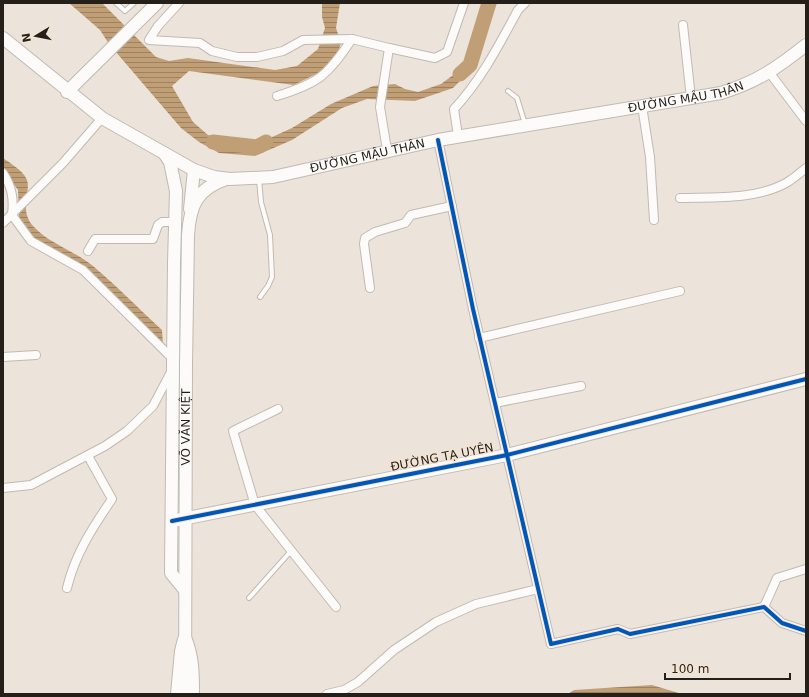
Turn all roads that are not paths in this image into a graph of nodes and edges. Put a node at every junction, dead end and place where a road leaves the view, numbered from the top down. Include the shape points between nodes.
1 (116, 3) edge
2 (134, 3) edge
3 (157, 3) edge
4 (179, 3) edge
5 (464, 3) edge
6 (525, 3) edge
7 (683, 25) dead end
8 (3, 38) edge
9 (352, 39) junction
10 (806, 45) edge
11 (389, 48) junction
12 (769, 72) junction
13 (508, 91) dead end
14 (67, 92) junction
15 (277, 96) dead end
16 (690, 98) junction
17 (642, 106) junction
18 (102, 118) junction
19 (806, 121) edge
20 (525, 124) junction
21 (458, 136) junction
22 (438, 140) junction
23 (387, 150) junction
24 (164, 152) junction
25 (806, 168) edge
26 (194, 170) junction
27 (3, 173) edge
28 (259, 178) junction
29 (227, 179) junction
30 (176, 188) junction
31 (680, 198) dead end
32 (452, 206) junction
33 (14, 213) junction
34 (190, 215) junction
35 (176, 218) junction
36 (654, 220) dead end
37 (3, 223) edge
38 (88, 251) dead end
39 (370, 288) dead end
40 (680, 291) dead end
41 (260, 297) dead end
42 (479, 338) junction
43 (36, 355) dead end
44 (3, 357) edge
45 (174, 363) junction
46 (806, 379) edge
47 (581, 386) dead end
48 (494, 403) junction
49 (278, 409) dead end
50 (507, 455) junction
51 (88, 456) junction
52 (3, 488) edge
53 (255, 505) junction
54 (185, 518) junction
55 (172, 521) junction
56 (291, 550) junction
57 (806, 569) edge
58 (67, 588) dead end
59 (184, 589) junction
60 (538, 589) junction
61 (248, 598) dead end
62 (336, 607) dead end
63 (764, 607) junction
64 (185, 631) junction
65 (806, 631) edge
66 (175, 694) edge
67 (185, 694) edge
68 (195, 694) edge
69 (327, 694) edge

1 - 2 lane via 125,10
3 - 14 main road
4 - 9 street via 149,40 200,44 212,51 237,57 283,51 303,40
5 - 11 street via 447,52 436,58
6 - 21 street via 518,10 481,76 454,109
7 - 16 street
8 - 14 main road, ĐƯỜNG MẬU THÂN
9 - 11 street
9 - 15 street via 334,65 318,80
10 - 12 main road, ĐƯỜNG MẬU THÂN
11 - 23 street via 380,107
12 - 16 main road, ĐƯỜNG MẬU THÂN via 745,86
12 - 19 street
13 - 20 lane via 517,98
14 - 18 main road, ĐƯỜNG MẬU THÂN
16 - 17 main road, ĐƯỜNG MẬU THÂN
17 - 20 main road, ĐƯỜNG MẬU THÂN
17 - 36 street via 650,157
18 - 24 main road, ĐƯỜNG MẬU THÂN
18 - 33 street
20 - 21 main road, ĐƯỜNG MẬU THÂN
21 - 22 main road, ĐƯỜNG MẬU THÂN
22 - 23 main road, ĐƯỜNG MẬU THÂN
22 - 32 street
23 - 28 main road, ĐƯỜNG MẬU THÂN via 273,177
24 - 26 main road, ĐƯỜNG MẬU THÂN
24 - 30 main road, VÕ VĂN KIỆT via 170,162
25 - 31 street via 788,182 771,190 731,197
26 - 29 main road, ĐƯỜNG MẬU THÂN
26 - 30 main road
26 - 34 main road
27 - 33 street via 11,190
28 - 29 main road, ĐƯỜNG MẬU THÂN
28 - 41 lane via 261,202 270,235 272,277
29 - 34 main road, VÕ VĂN KIỆT via 202,191
30 - 35 main road, VÕ VĂN KIỆT
32 - 39 street via 411,215 405,223 375,232 365,238
32 - 42 street
33 - 37 street
33 - 45 street via 31,241 83,270
34 - 35 main road
34 - 54 main road, VÕ VĂN KIỆT
35 - 38 street via 158,224 154,239 96,238
35 - 45 main road, VÕ VĂN KIỆT
40 - 42 street
42 - 48 street
43 - 44 street
45 - 51 street via 153,406 127,431
45 - 55 main road, VÕ VĂN KIỆT
46 - 50 main road, ĐƯỜNG TẠ UYÊN
47 - 48 street
48 - 50 street
49 - 53 street via 233,431
50 - 53 main road, ĐƯỜNG TẠ UYÊN
50 - 60 street
51 - 52 street via 31,485
51 - 58 street via 112,499 79,552
53 - 54 main road, ĐƯỜNG TẠ UYÊN
53 - 56 street
54 - 55 main road, ĐƯỜNG TẠ UYÊN
54 - 59 main road, VÕ VĂN KIỆT
55 - 59 main road, VÕ VĂN KIỆT via 171,573
56 - 61 lane
56 - 62 street
57 - 63 street via 777,578
59 - 64 main road, VÕ VĂN KIỆT
60 - 63 street via 551,644 618,629 630,634
60 - 69 street via 476,604 450,615 394,650 358,682 344,690
63 - 65 street via 782,623
64 - 66 street via 179,651
64 - 67 main road, VÕ VĂN KIỆT
64 - 68 street via 192,648 195,666

